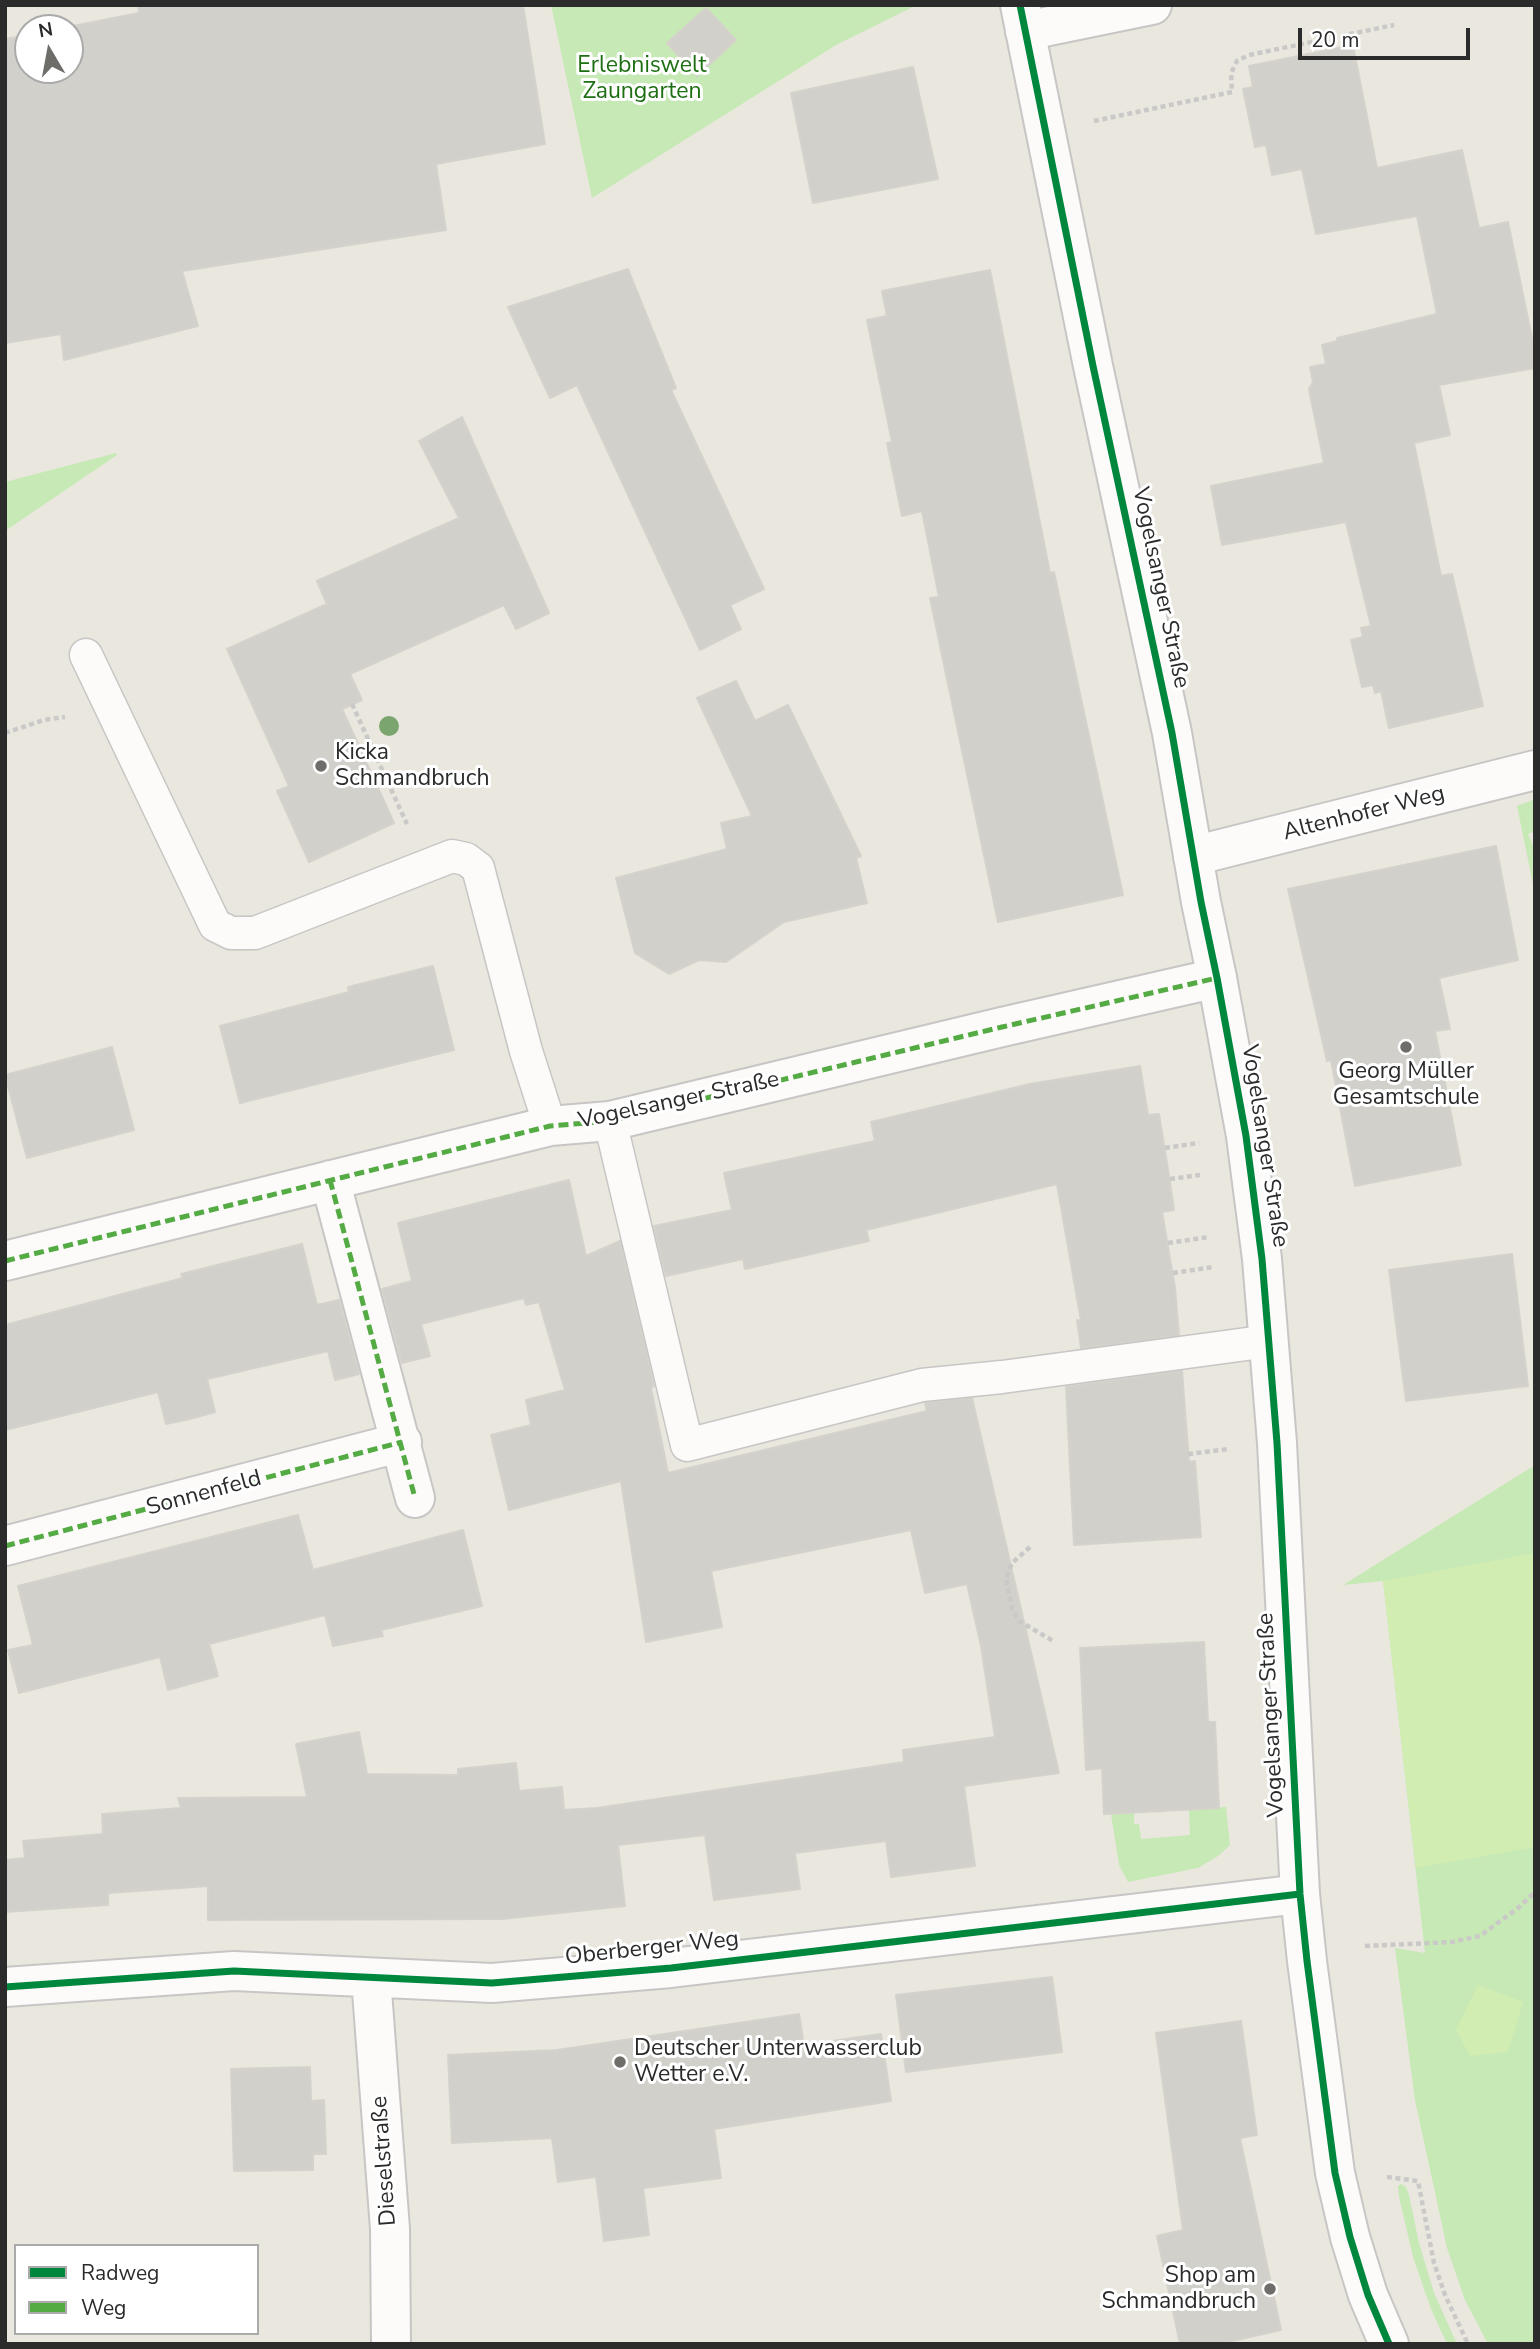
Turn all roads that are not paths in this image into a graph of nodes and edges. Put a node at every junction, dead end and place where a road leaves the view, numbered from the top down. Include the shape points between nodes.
1 (1152, 5) edge
2 (1023, 18) edge
3 (86, 655) dead end
4 (1535, 770) edge
5 (1192, 856) junction
6 (1217, 978) junction
7 (610, 1121) junction
8 (550, 1126) junction
9 (330, 1180) junction
10 (5, 1261) edge
11 (1269, 1341) junction
12 (402, 1442) junction
13 (415, 1498) dead end
14 (5, 1546) edge
15 (1300, 1894) junction
16 (371, 1978) junction
17 (5, 1987) edge
18 (391, 2344) edge
19 (1389, 2344) edge

1 - 2 street
2 - 5 street, Vogelsanger Straße via 1171,733
3 - 8 lane via 215,925 231,933 255,933 452,856 478,868
4 - 5 street, Altenhofer Weg
5 - 6 street, Vogelsanger Straße
6 - 7 street, Vogelsanger Straße
6 - 11 street, Vogelsanger Straße via 1248,1157
7 - 8 street, Vogelsanger Straße
7 - 11 lane via 687,1445 922,1385
8 - 9 street
9 - 10 street
9 - 12 street
11 - 15 street, Vogelsanger Straße
12 - 13 street
12 - 14 street, Sonnenfeld
15 - 16 street, Oberberger Weg via 671,1968 492,1983
15 - 19 street, Vogelsanger Straße via 1335,2173 1368,2295
16 - 17 street, Oberberger Weg via 234,1971
16 - 18 street, Dieselstraße via 390,2229

